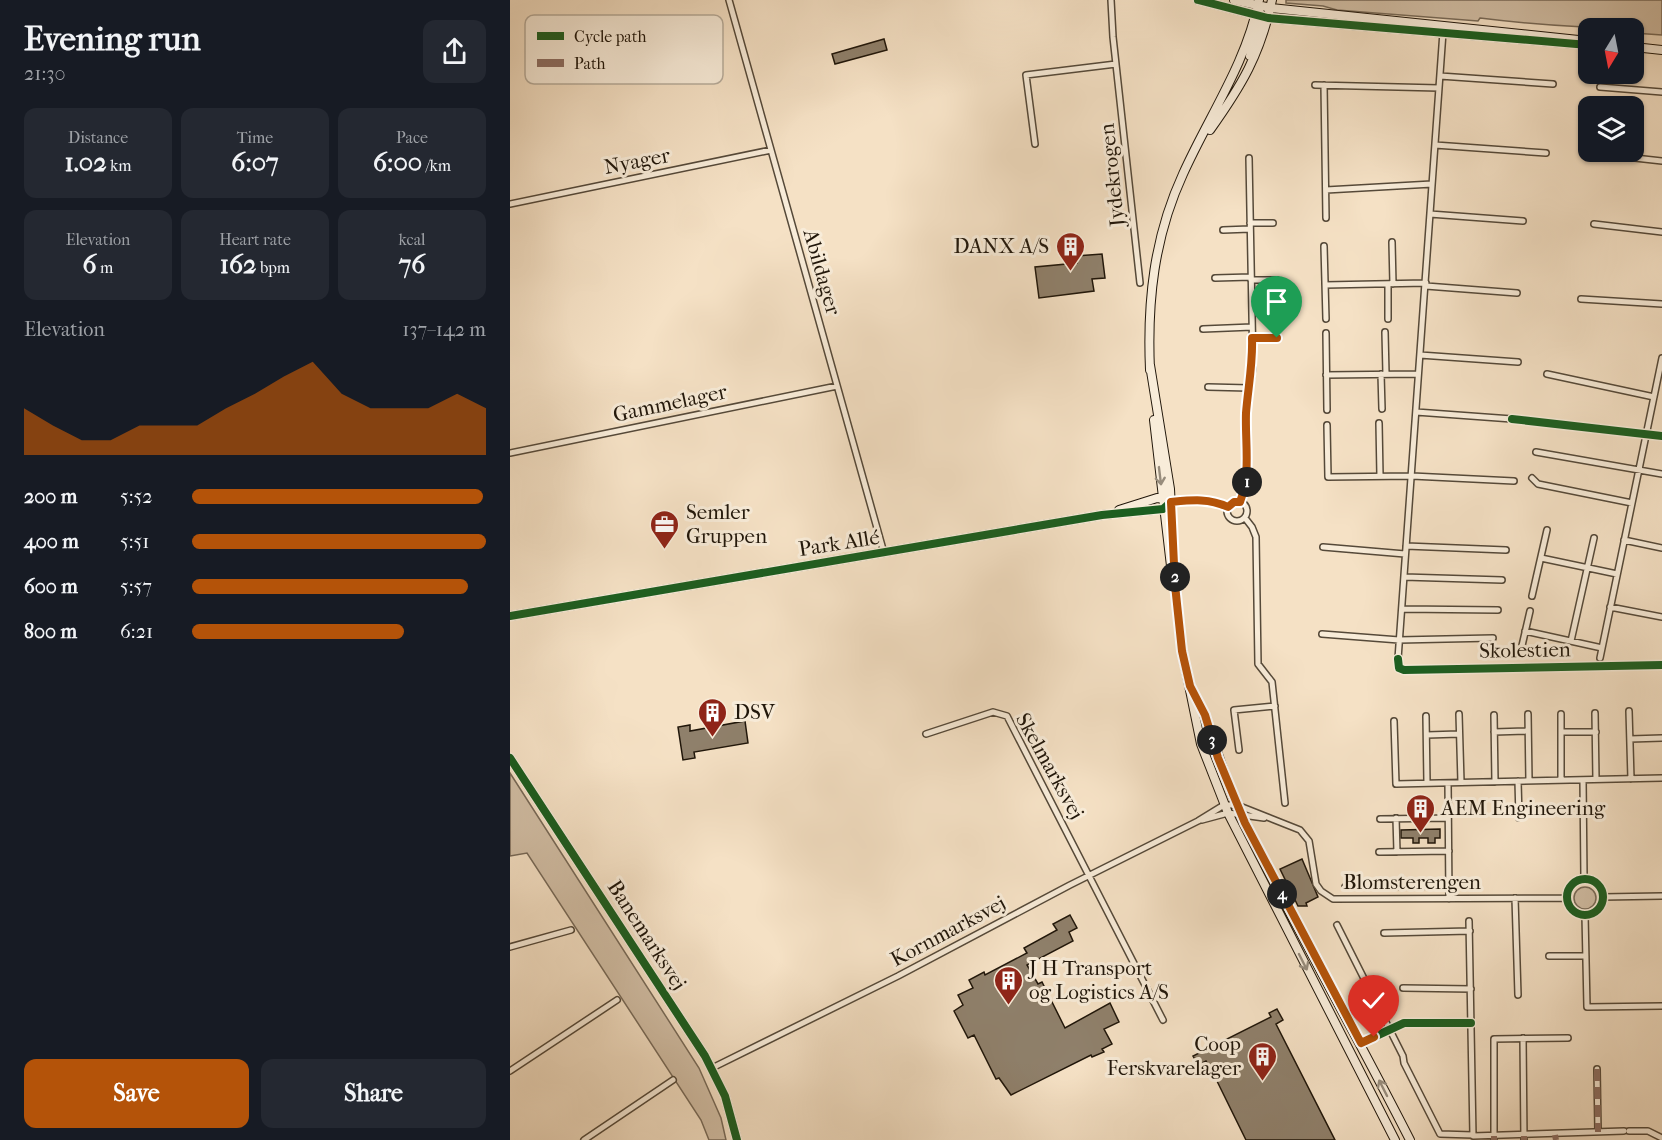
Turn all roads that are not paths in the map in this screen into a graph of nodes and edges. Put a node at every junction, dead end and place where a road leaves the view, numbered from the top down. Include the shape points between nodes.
1 (729, 0) edge
2 (1111, 0) edge
3 (1198, 0) edge
4 (1234, 0) edge
5 (1265, 3) edge
6 (1262, 16) junction
7 (1443, 29) junction
8 (1578, 39) edge
9 (1578, 44) edge
10 (1644, 49) edge
11 (1661, 50) edge
12 (1116, 64) junction
13 (1440, 76) junction
14 (1553, 84) dead end
15 (1315, 85) dead end
16 (1324, 85) junction
17 (1600, 87) dead end
18 (1439, 88) junction
19 (1662, 92) edge
20 (1035, 144) dead end
21 (1435, 145) junction
22 (771, 150) junction
23 (1193, 153) junction
24 (1546, 153) dead end
25 (1249, 158) dead end
26 (1644, 159) edge
27 (1662, 161) edge
28 (1432, 184) junction
29 (1326, 190) junction
30 (510, 204) edge
31 (1430, 214) junction
32 (1326, 218) dead end
33 (1523, 221) dead end
34 (1273, 223) dead end
35 (1594, 224) dead end
36 (1250, 226) junction
37 (1223, 230) dead end
38 (1662, 231) edge
39 (1392, 242) dead end
40 (1324, 246) dead end
41 (1215, 278) dead end
42 (1251, 279) junction
43 (1277, 280) dead end
44 (1140, 283) dead end
45 (1390, 284) junction
46 (1426, 284) junction
47 (1325, 285) junction
48 (1517, 293) dead end
49 (1581, 299) dead end
50 (1662, 304) edge
51 (1326, 319) dead end
52 (1388, 319) dead end
53 (1252, 327) junction
54 (1203, 328) dead end
55 (1385, 332) dead end
56 (1326, 333) dead end
57 (1252, 338) junction
58 (1277, 338) dead end
59 (1420, 355) junction
60 (1662, 358) edge
61 (1518, 362) dead end
62 (1150, 365) junction
63 (1384, 374) junction
64 (1418, 374) junction
65 (1547, 374) dead end
66 (1326, 375) junction
67 (837, 386) junction
68 (1208, 387) dead end
69 (1249, 388) junction
70 (1657, 393) edge
71 (1382, 409) dead end
72 (1327, 410) dead end
73 (1416, 412) junction
74 (1512, 419) dead end
75 (1379, 423) dead end
76 (1327, 425) dead end
77 (1536, 452) dead end
78 (510, 453) edge
79 (1639, 469) junction
80 (1662, 474) edge
81 (1380, 476) junction
82 (1412, 476) junction
83 (1532, 478) dead end
84 (1514, 481) dead end
85 (1162, 498) junction
86 (1171, 502) junction
87 (1240, 502) junction
88 (1632, 503) junction
89 (1228, 507) junction
90 (1163, 509) junction
91 (1102, 515) junction
92 (1245, 518) junction
93 (1547, 530) dead end
94 (1594, 538) dead end
95 (1624, 540) junction
96 (1406, 546) junction
97 (1323, 548) dead end
98 (1662, 548) edge
99 (1506, 550) dead end
100 (884, 554) junction
101 (1406, 554) junction
102 (1541, 558) junction
103 (1587, 567) junction
104 (1617, 574) junction
105 (1404, 577) junction
106 (1502, 580) dead end
107 (1175, 585) junction
108 (1532, 596) dead end
109 (1610, 607) junction
110 (1402, 609) junction
111 (1498, 610) dead end
112 (1530, 612) dead end
113 (510, 616) edge
114 (1662, 617) edge
115 (1525, 631) junction
116 (1322, 634) dead end
117 (1493, 638) dead end
118 (1399, 640) junction
119 (1571, 641) junction
120 (1602, 648) junction
121 (1521, 650) dead end
122 (1600, 658) dead end
123 (1398, 659) dead end
124 (1190, 686) junction
125 (1275, 706) junction
126 (1629, 711) dead end
127 (1595, 713) dead end
128 (1459, 714) dead end
129 (1528, 714) dead end
130 (1561, 714) dead end
131 (1494, 715) dead end
132 (1426, 716) dead end
133 (1394, 721) dead end
134 (1528, 731) junction
135 (1494, 732) junction
136 (1562, 732) junction
137 (1596, 732) junction
138 (926, 734) dead end
139 (1459, 734) junction
140 (1427, 735) junction
141 (1662, 738) edge
142 (1630, 739) junction
143 (1239, 750) dead end
144 (510, 758) edge
145 (1662, 778) edge
146 (1631, 779) junction
147 (1561, 780) junction
148 (1583, 780) junction
149 (1596, 780) junction
150 (1518, 781) junction
151 (1529, 781) junction
152 (1461, 782) junction
153 (1495, 782) junction
154 (1427, 783) junction
155 (1448, 783) junction
156 (1286, 802) dead end
157 (1224, 805) junction
158 (1237, 805) junction
159 (1228, 813) junction
160 (1241, 814) junction
161 (1396, 818) junction
162 (1448, 818) junction
163 (1519, 818) dead end
164 (1272, 819) junction
165 (1380, 819) dead end
166 (1198, 821) junction
167 (1449, 851) junction
168 (1379, 852) dead end
169 (1397, 852) junction
170 (1090, 874) junction
171 (1584, 879) junction
172 (1408, 886) junction
173 (1439, 886) dead end
174 (1345, 887) dead end
175 (1662, 896) edge
176 (1603, 897) junction
177 (1515, 898) junction
178 (1566, 898) junction
179 (1408, 899) junction
180 (1449, 899) junction
181 (1585, 915) junction
182 (1469, 921) dead end
183 (1337, 925) dead end
184 (571, 930) dead end
185 (1470, 931) junction
186 (1384, 933) dead end
187 (510, 947) edge
188 (1549, 956) dead end
189 (1586, 956) junction
190 (1403, 988) dead end
191 (1471, 989) junction
192 (1518, 995) dead end
193 (617, 1000) dead end
194 (1662, 1006) edge
195 (1163, 1020) dead end
196 (1471, 1023) junction
197 (1390, 1029) junction
198 (1523, 1038) junction
199 (1568, 1038) dead end
200 (1361, 1043) junction
201 (1348, 1050) junction
202 (712, 1068) junction
203 (1597, 1070) dead end
204 (510, 1071) edge
205 (673, 1080) dead end
206 (1598, 1132) junction
207 (1473, 1135) junction
208 (1556, 1137) edge
209 (1494, 1138) edge
210 (1524, 1138) edge
211 (1662, 1138) edge
212 (584, 1140) edge
213 (737, 1140) edge
214 (1395, 1140) edge
215 (1410, 1140) edge

1 - 22 street, Abildager
2 - 12 street, Jydekrogen
3 - 6 street
4 - 5 street
5 - 6 street
5 - 6 street
5 - 7 street
6 - 7 street
6 - 23 street
6 - 23 street via 1258,49 1241,86
7 - 8 street
7 - 9 street
7 - 13 street
10 - 11 street
12 - 20 street via 1026,75
12 - 44 street, Jydekrogen
13 - 14 street
13 - 18 street
15 - 16 street
16 - 18 street
16 - 29 street
17 - 19 street
18 - 21 street
21 - 24 street
21 - 28 street
22 - 30 street, Nyager
22 - 67 street, Abildager
23 - 62 street via 1167,212 1156,254 1149,298
25 - 36 street
26 - 27 street
28 - 29 street
28 - 31 street
29 - 32 street
31 - 33 street
31 - 46 street
34 - 36 street
35 - 38 street
36 - 37 street
36 - 42 street
39 - 45 street
40 - 47 street
41 - 42 street
42 - 43 street
42 - 53 street
45 - 46 street
45 - 47 street
45 - 52 street
46 - 48 street
46 - 59 street
47 - 51 street
49 - 50 street
53 - 54 street
53 - 57 street
55 - 63 street
56 - 66 street
57 - 58 street
57 - 69 street
59 - 61 street
59 - 64 street
60 - 70 street
62 -> 85 street
62 - 86 street
63 - 64 street
63 - 66 street
63 - 71 street
64 - 73 street
65 - 70 street
66 - 72 street
67 - 78 street, Gammelager
67 - 100 street, Abildager
68 - 69 street
69 - 87 street via 1247,483
70 - 79 street
73 - 74 street
73 - 82 street
75 - 81 street
76 - 81 street via 1328,477
77 - 79 street
79 - 80 street
79 - 88 street
81 - 82 street
82 - 84 street
82 - 96 street
83 - 88 street via 1538,484
85 - 86 street
85 - 90 street
85 - 91 street, Park Allé
86 - 89 street via 1205,500
86 - 90 street
86 - 107 street
87 - 89 street
87 - 92 street via 1246,507
88 - 95 street
89 - 92 street via 1227,514 1232,520
90 - 91 street, Park Allé
90 - 107 street
91 - 100 street, Park Allé
92 - 125 street via 1256,537 1258,664 1272,682
93 - 102 street
94 - 103 street
95 - 98 street
95 - 104 street
96 - 99 street
96 - 101 street
97 - 101 street
100 - 113 street, Park Allé
101 - 105 street
102 - 103 street
102 - 108 street
103 - 104 street
103 - 119 street
104 - 109 street
105 - 106 street
105 - 110 street
107 - 124 street
109 - 114 street
109 - 120 street
110 - 111 street
110 - 118 street
112 - 115 street
115 - 119 street
115 - 121 street
116 - 118 street
117 - 118 street
118 - 123 street
119 - 120 street
120 - 122 street
124 - 157 street via 1201,744
124 - 158 street via 1205,715
125 - 143 street via 1234,710
125 - 156 street
126 - 142 street
127 - 137 street
128 - 139 street
129 - 134 street
130 - 136 street
131 - 135 street
132 - 140 street
133 - 154 street via 1396,784
134 - 135 street
134 - 151 street
135 - 153 street
136 - 137 street
136 - 147 street
137 - 149 street
138 - 170 street, Skelmarksvej via 993,712 1007,716
139 - 140 street
139 - 152 street
140 - 154 street
141 - 142 street
142 - 146 street
144 - 202 street, Banemarksvej
145 - 146 street
146 - 149 street
147 - 148 street
147 - 151 street
148 - 149 street
148 - 171 street
150 - 151 street
150 - 153 street
150 - 163 street
152 - 153 street
152 - 155 street
154 - 155 street
155 - 162 street
157 - 158 street
157 - 159 street
157 - 166 street, Kornmarksvej
158 - 160 street
158 - 164 street, Blomsterengen
159 - 160 street, Kornmarksvej
159 - 166 street, Kornmarksvej
159 -> 201 street
160 - 164 street, Blomsterengen
160 - 200 street
161 - 162 street
161 - 165 street
161 - 169 street
162 - 167 street
164 - 179 street, Blomsterengen via 1297,827 1304,834 1309,841 1316,884 1328,897
166 - 170 street, Kornmarksvej
167 - 169 street
167 - 180 street
168 - 169 street
170 - 195 street, Skelmarksvej
170 - 202 street, Kornmarksvej via 898,976
171 - 176 street via 1597,884
171 - 178 street via 1572,883
172 - 173 street
172 - 174 street
172 - 179 street
175 - 176 street
176 - 181 street via 1599,909
177 - 178 street, Blomsterengen
177 - 180 street, Blomsterengen
177 - 192 street
178 - 181 street via 1571,909
179 - 180 street, Blomsterengen
181 - 189 street
182 - 185 street
183 - 197 street
184 - 187 street
185 - 186 street
185 - 191 street
188 - 189 street
189 - 194 street via 1587,1007
190 - 191 street
191 - 196 street
193 - 204 street
196 - 197 street via 1404,1023
196 - 207 street
197 - 200 street
197 - 207 street via 1440,1134
198 - 199 street
198 - 209 street via 1493,1041
198 - 210 street
200 - 201 street
215 -> 200 street
201 - 214 street
202 - 213 street, Banemarksvej
203 - 206 street
205 - 212 street
206 - 208 street
206 - 211 street via 1648,1131
207 - 209 street
208 - 210 street
209 - 210 street

